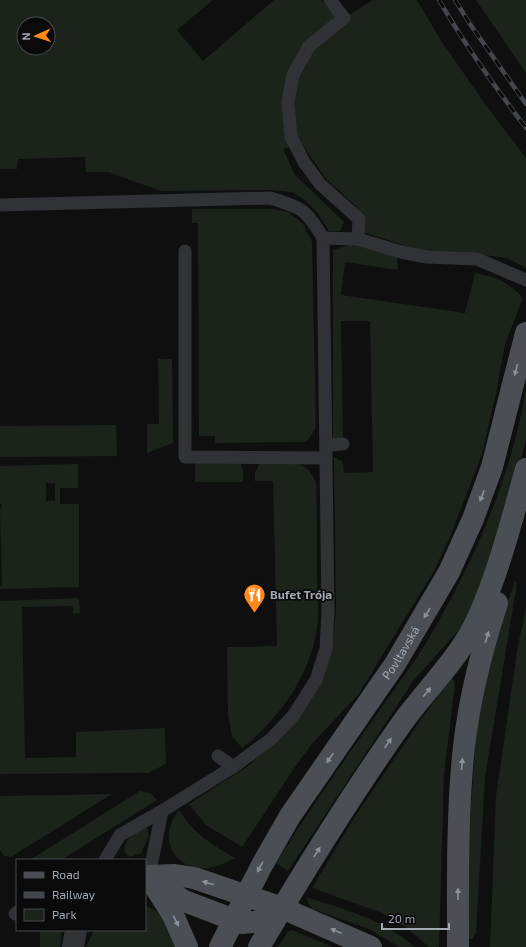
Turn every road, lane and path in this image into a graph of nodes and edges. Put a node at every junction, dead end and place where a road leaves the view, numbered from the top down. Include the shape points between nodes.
1 (330, 0) edge
2 (0, 204) edge
3 (323, 238) junction
4 (358, 239) junction
5 (185, 251) dead end
6 (526, 280) edge
7 (526, 333) edge
8 (343, 444) dead end
9 (326, 451) junction
10 (526, 469) edge
11 (526, 473) edge
12 (218, 756) dead end
13 (233, 767) junction
14 (162, 811) junction
15 (106, 859) edge
16 (147, 876) edge
17 (246, 895) junction
18 (282, 908) junction
19 (232, 921) junction
20 (76, 931) edge
21 (73, 947) edge
22 (187, 947) edge
23 (220, 947) edge
24 (259, 947) edge
25 (371, 947) edge
26 (458, 947) edge

1 - 4 lane via 344,18 309,46 293,75 288,102 291,137 304,162 320,184 359,219
2 - 3 lane via 270,198 296,206 310,216
3 - 4 lane
3 - 9 lane
4 - 6 lane via 427,257 477,259
5 - 9 lane via 185,457
7 -> 17 main road, Povltavská via 492,467 473,519 449,572 395,664 290,816
8 - 9 lane
9 - 13 lane via 326,648 316,680 293,716 271,739
18 -> 10 main road via 398,728 445,669 477,619 495,574
26 -> 11 main road via 459,819 467,723 479,665 509,562
12 - 13 lane
13 - 14 lane
14 - 15 lane via 120,835
14 - 16 lane
17 -> 16 main road via 194,878 174,875
16 - 19 main road via 182,900
16 -> 22 main road via 173,915
17 - 18 main road
17 - 19 main road, Povltavská
18 - 19 main road via 264,921 252,924
18 - 24 main road
25 -> 18 main road
19 - 23 main road, Povltavská
20 - 21 street

